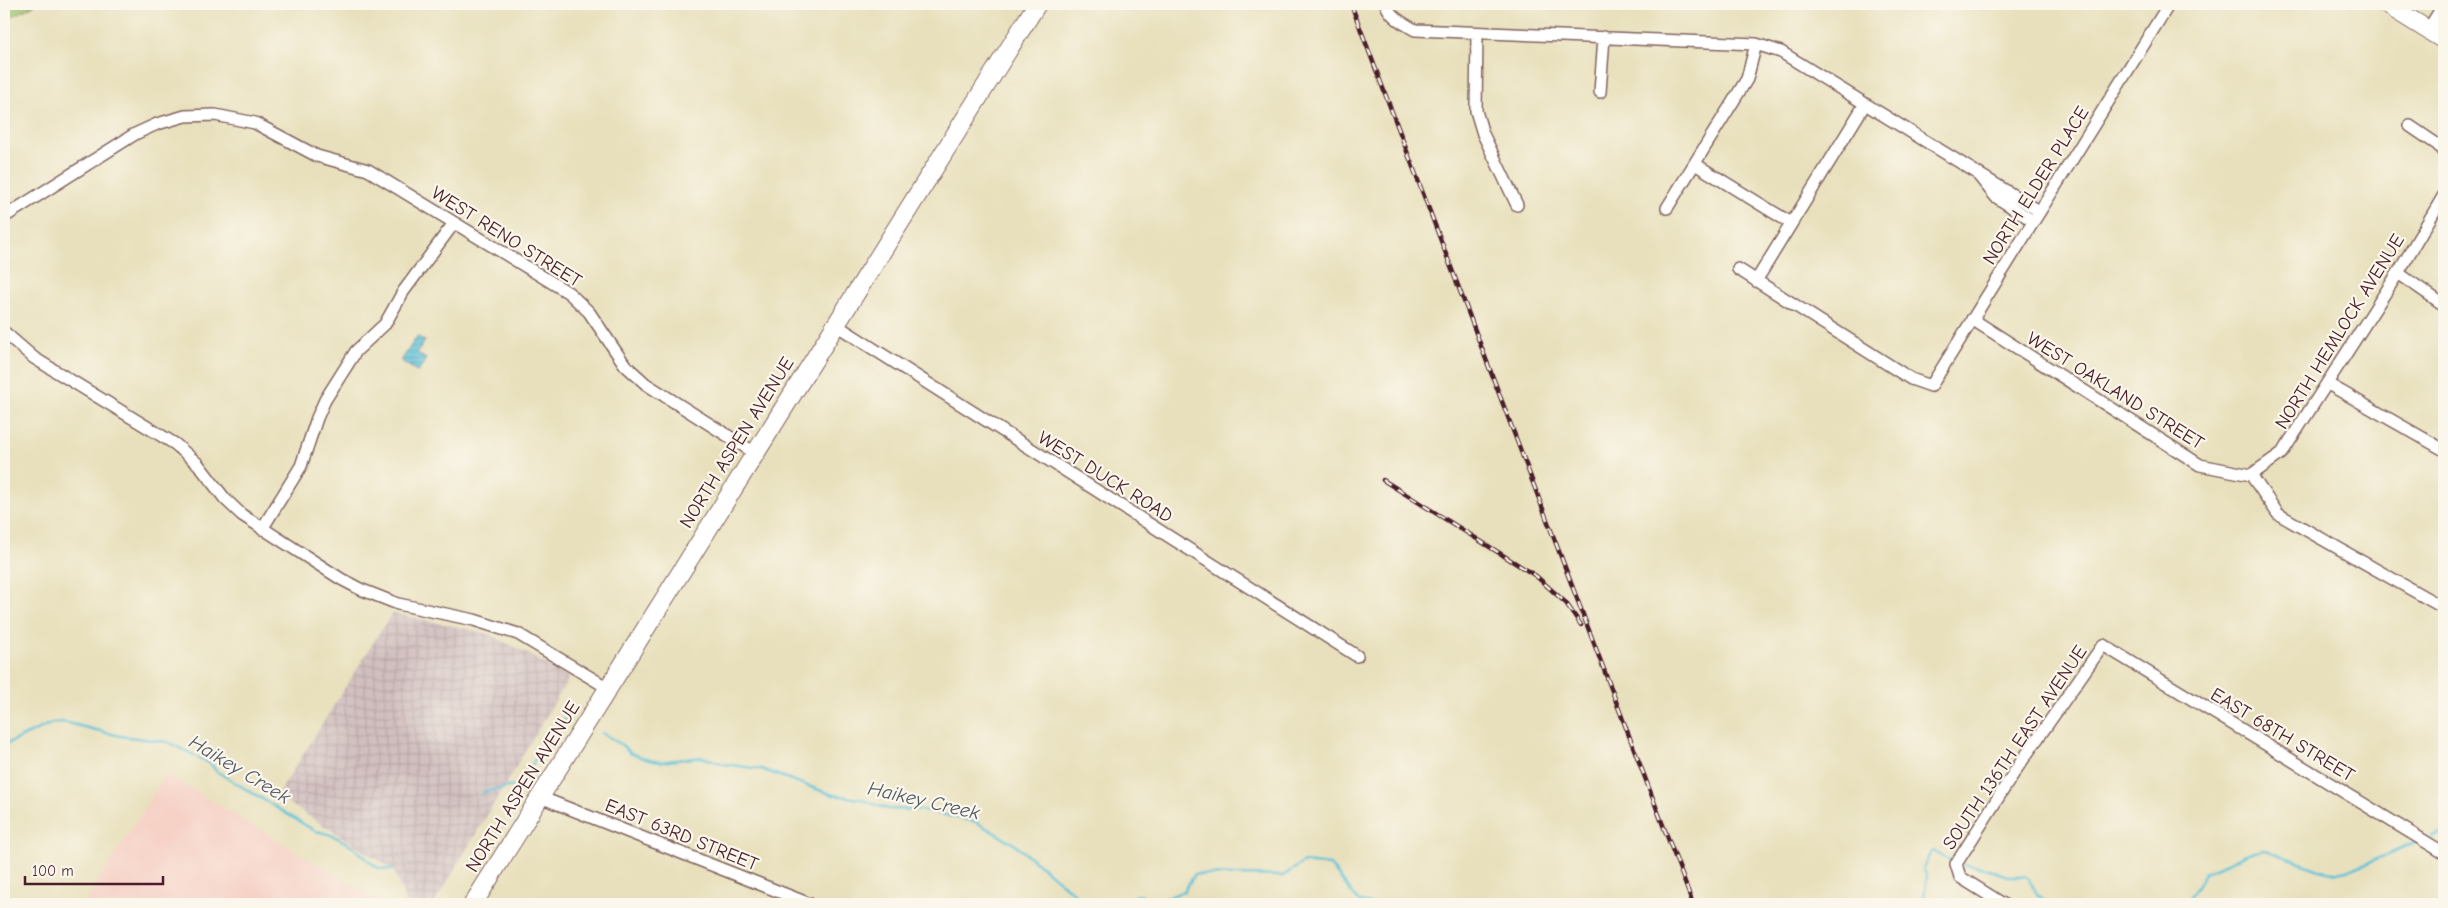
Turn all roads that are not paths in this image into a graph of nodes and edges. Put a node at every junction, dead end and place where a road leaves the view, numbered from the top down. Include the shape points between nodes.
1 (1037, 4) edge
2 (1386, 4) edge
3 (2169, 4) edge
4 (2386, 4) edge
5 (2444, 4) edge
6 (1477, 33) junction
7 (2439, 34) edge
8 (1604, 37) junction
9 (1756, 44) junction
10 (1600, 92) dead end
11 (1865, 104) junction
12 (2410, 126) dead end
13 (2444, 153) edge
14 (1694, 164) junction
15 (2444, 195) edge
16 (1517, 205) dead end
17 (1667, 208) dead end
18 (2036, 216) junction
19 (4, 218) edge
20 (454, 223) junction
21 (1792, 223) junction
22 (1738, 269) dead end
23 (2398, 273) junction
24 (1756, 281) junction
25 (2444, 305) edge
26 (1972, 319) junction
27 (836, 325) junction
28 (4, 332) edge
29 (2328, 384) junction
30 (2444, 450) edge
31 (755, 453) junction
32 (2251, 475) junction
33 (262, 529) junction
34 (2444, 608) edge
35 (2103, 645) joint
36 (1357, 656) dead end
37 (608, 688) junction
38 (540, 797) junction
39 (2444, 852) edge
40 (473, 904) edge
41 (810, 904) edge
42 (2002, 904) edge

1 - 27 main road, NORTH ASPEN AVENUE
2 - 6 street via 1388,11 1415,30
3 - 18 street, NORTH ELDER PLACE
4 - 7 main road
5 - 7 street
6 - 8 street
6 - 16 street via 1476,110 1483,134
8 - 9 street
8 - 10 street
9 - 11 street via 1781,52
9 - 14 street via 1747,79
11 - 18 street via 1978,174
11 - 21 street
12 - 13 street via 2438,145
14 - 17 street
14 - 21 street
15 - 23 street, NORTH HEMLOCK AVENUE
18 - 26 street, NORTH ELDER PLACE
19 - 20 street, WEST RENO STREET via 135,134 172,119 194,115 255,123 317,156 368,170
20 - 31 street, WEST RENO STREET via 569,293 589,312 625,366 646,384
20 - 33 street via 403,292 384,324 356,352 326,400 313,427 301,466
21 - 24 street
22 - 24 street
23 - 25 street
23 - 29 street, NORTH HEMLOCK AVENUE
24 - 26 street, NORTH ELDER PLACE via 1911,379 1932,386
26 - 32 street, WEST OAKLAND STREET via 2200,465
27 - 31 main road, NORTH ASPEN AVENUE
27 - 36 street, WEST DUCK ROAD
28 - 33 street via 34,358 189,455 233,507
29 - 30 street
29 - 32 street, NORTH HEMLOCK AVENUE via 2282,453
31 - 37 main road, NORTH ASPEN AVENUE
32 - 34 street via 2278,514
33 - 37 street via 360,589 398,604 511,631
35 - 39 street, EAST 68TH STREET
35 - 42 street, SOUTH 136TH EAST AVENUE via 1958,859 1956,869 1960,877
37 - 38 main road, NORTH ASPEN AVENUE
38 - 40 main road, NORTH ASPEN AVENUE
38 - 41 street, EAST 63RD STREET

